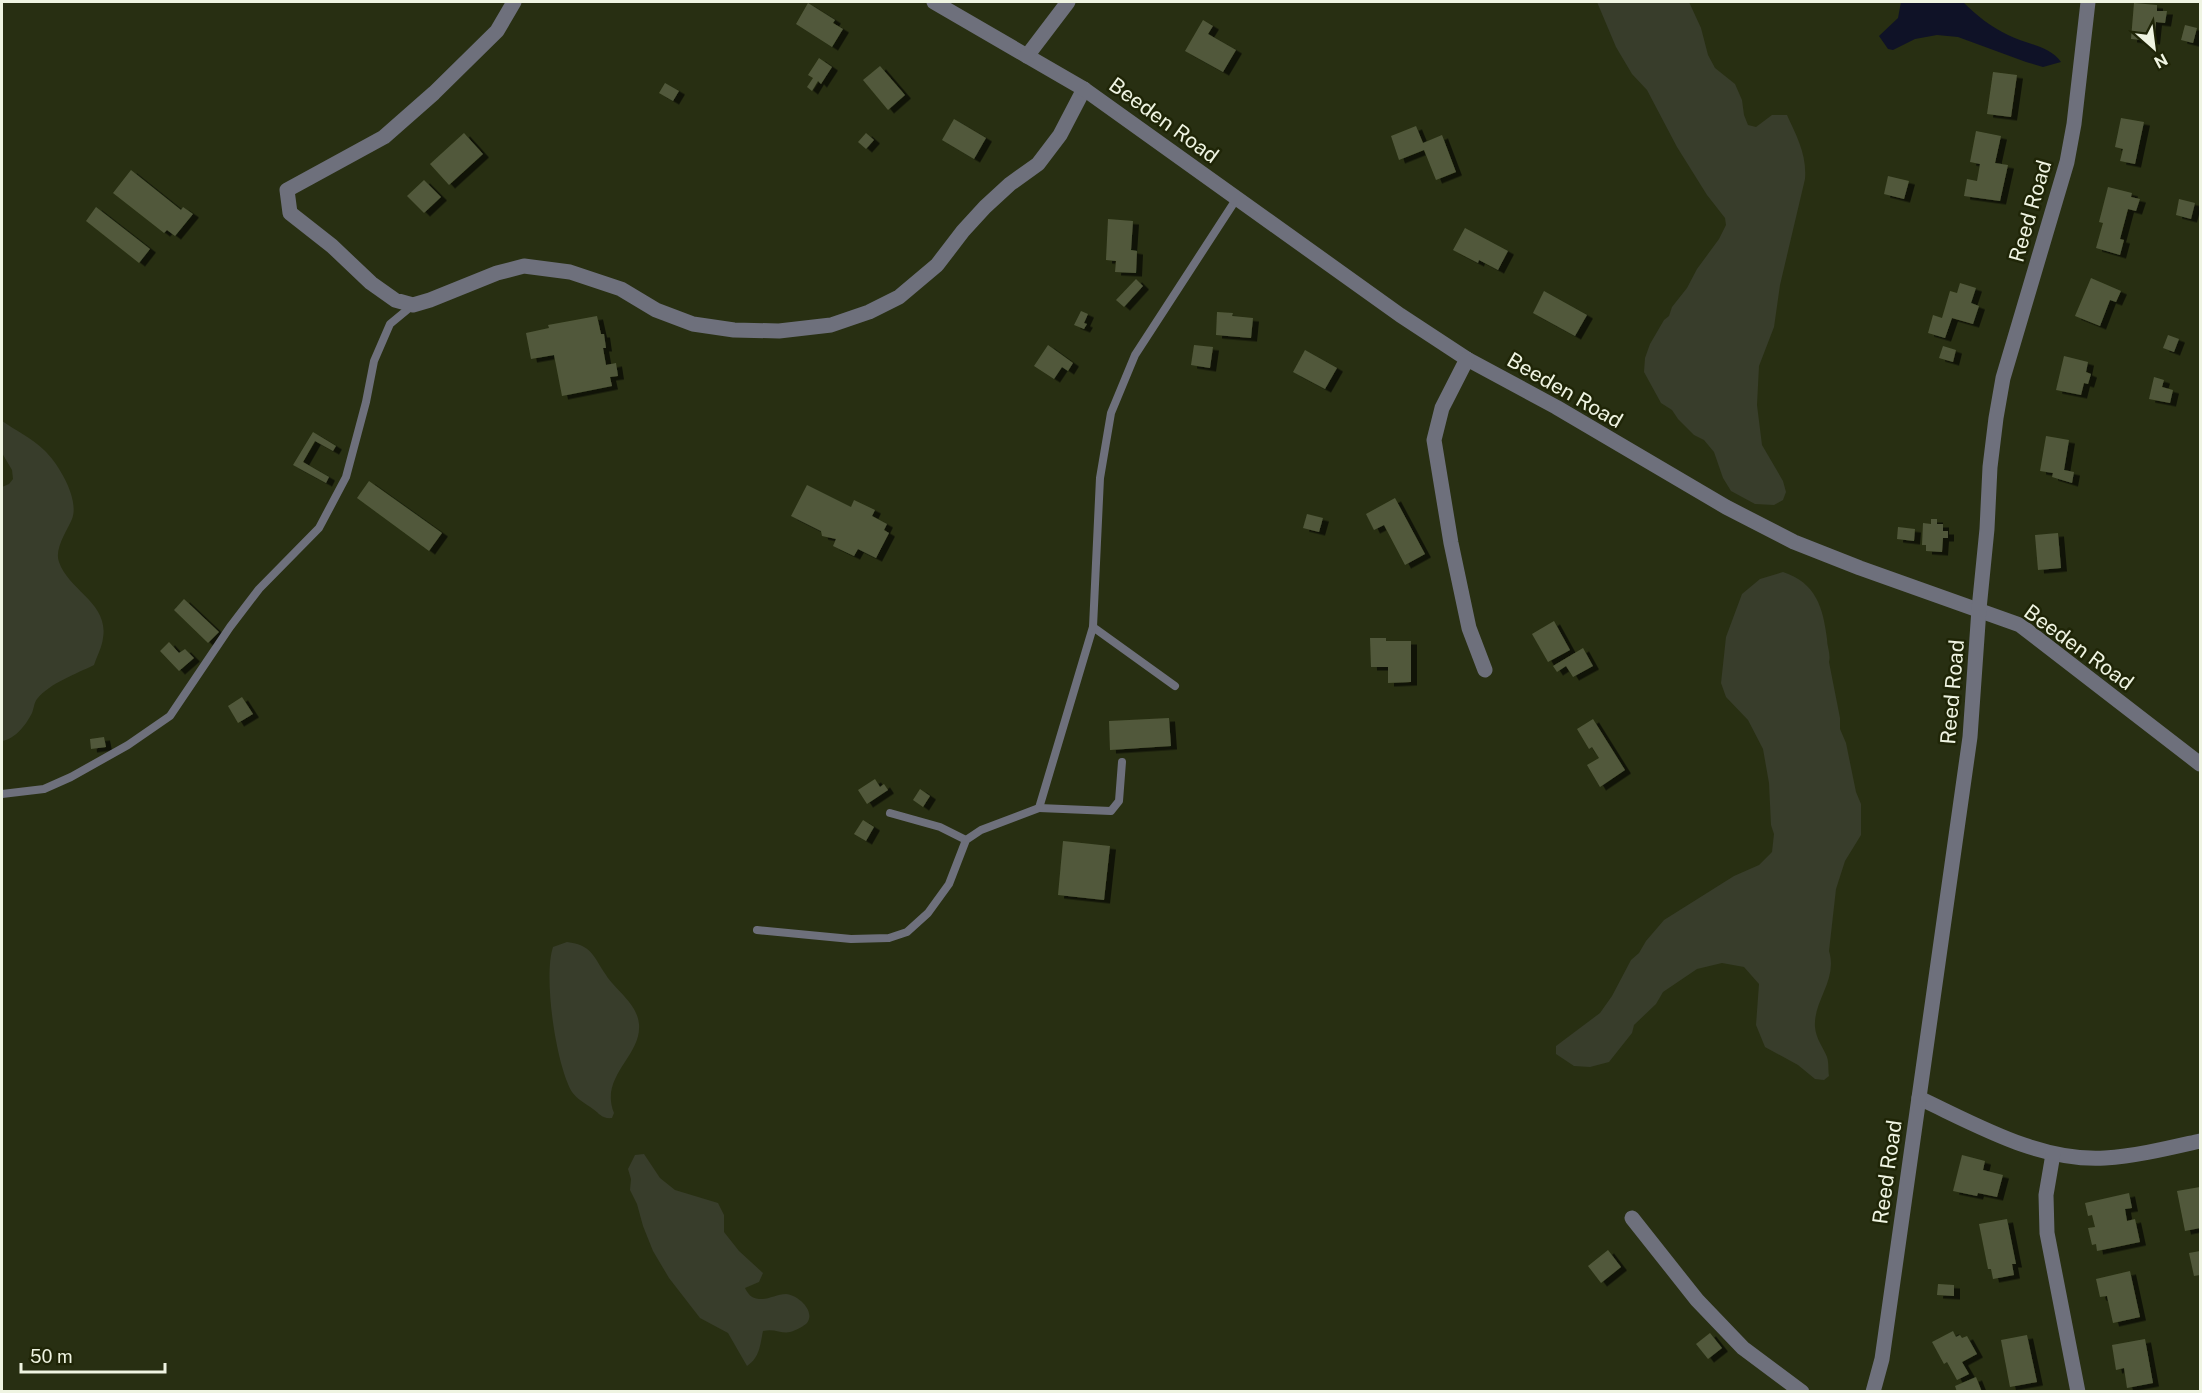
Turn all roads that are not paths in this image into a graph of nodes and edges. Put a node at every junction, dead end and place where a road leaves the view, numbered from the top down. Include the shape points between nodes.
1 (514, 2) edge
2 (934, 2) edge
3 (1068, 2) edge
4 (2088, 2) edge
5 (1028, 56) junction
6 (1084, 89) junction
7 (1237, 198) junction
8 (413, 305) junction
9 (1467, 359) junction
10 (1979, 609) junction
11 (1093, 627) junction
12 (1485, 670) dead end
13 (1175, 686) dead end
14 (1122, 762) dead end
15 (2200, 764) edge
16 (2, 794) edge
17 (1040, 808) junction
18 (890, 813) dead end
19 (966, 840) junction
20 (758, 930) dead end
21 (1919, 1098) junction
22 (2200, 1141) edge
23 (2053, 1154) junction
24 (1632, 1218) dead end
25 (1802, 1392) edge
26 (1873, 1392) edge
27 (2078, 1392) edge

1 - 8 street via 497,31 384,136 287,190 290,213 371,283 395,300
2 - 5 street, Beeden Road
3 - 5 street
4 - 10 street, Reed Road via 2067,162 2003,378 1990,466
5 - 6 street, Beeden Road
6 - 7 street, Beeden Road
6 - 8 street via 1060,135 1038,164 985,207 937,265 899,297 841,322 779,332 693,324 656,310 621,289 570,272 524,266
7 - 9 street, Beeden Road
7 - 11 lane via 1135,355 1111,413 1100,478
8 - 16 lane via 390,324 374,361 346,477 319,528 259,589 170,716 71,777 44,789
9 - 10 street, Beeden Road via 1794,542
9 - 12 street via 1442,408 1434,441 1469,628
10 - 15 street, Beeden Road via 2020,625
10 - 21 street, Reed Road via 1970,737
11 - 13 lane
11 - 17 lane
14 - 17 lane via 1119,801 1111,811
17 - 19 lane via 981,830
18 - 19 lane via 940,827
19 - 20 lane via 949,884 928,913 907,932 889,938 851,939
21 - 23 street via 2013,1142
21 - 26 street, Reed Road via 1882,1359
22 - 23 street via 2104,1158
23 - 27 street via 2046,1195 2047,1233
24 - 25 street via 1697,1300 1743,1348

